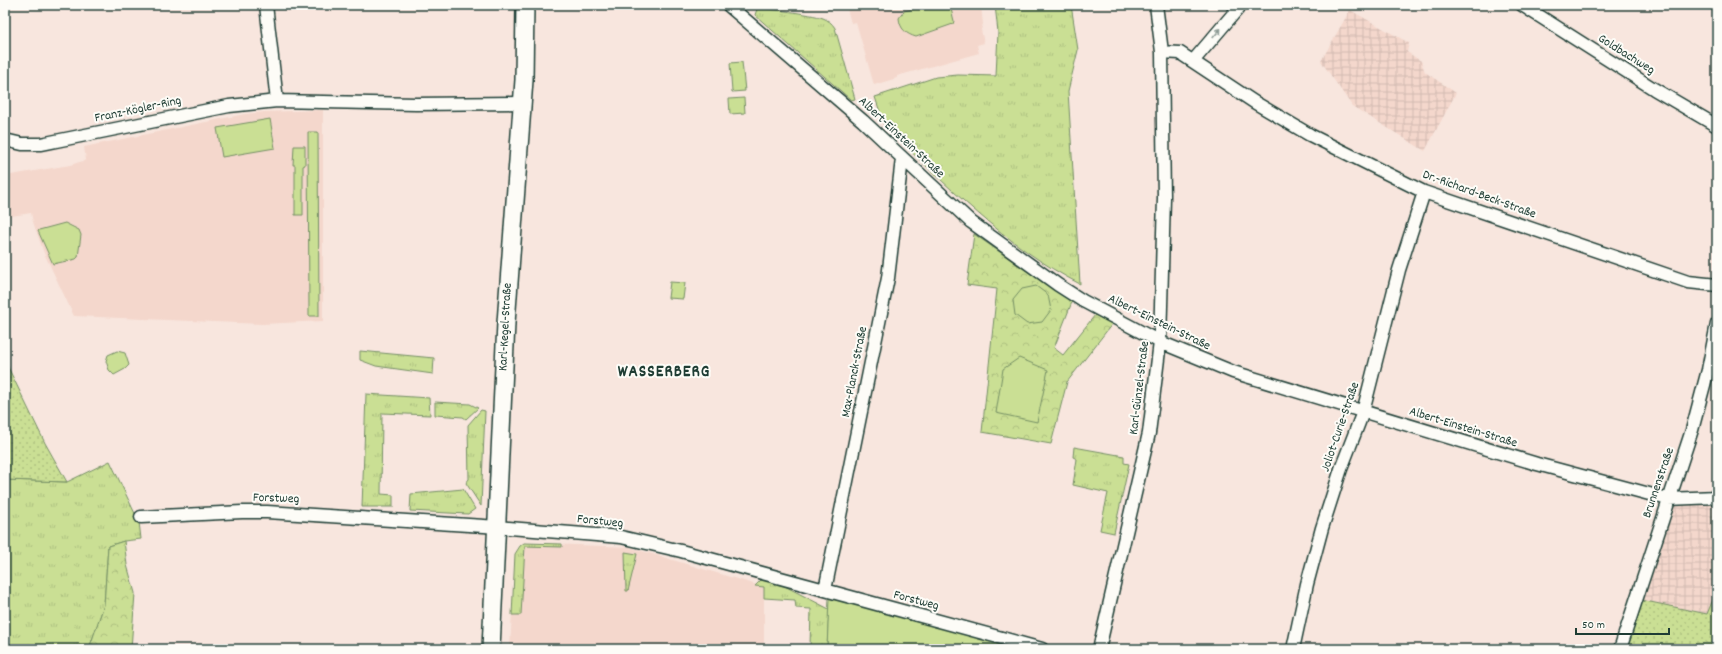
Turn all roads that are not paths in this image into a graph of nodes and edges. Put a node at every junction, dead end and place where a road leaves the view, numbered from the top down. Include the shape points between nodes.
1 (266, 5) edge
2 (526, 5) edge
3 (1156, 5) edge
4 (1241, 5) edge
5 (1522, 5) edge
6 (730, 6) edge
7 (1162, 52) junction
8 (1194, 60) junction
9 (277, 101) junction
10 (522, 103) junction
11 (1717, 126) edge
12 (5, 140) edge
13 (902, 159) junction
14 (1424, 192) junction
15 (1717, 285) edge
16 (1717, 324) edge
17 (1160, 342) junction
18 (1363, 412) junction
19 (1717, 497) edge
20 (1668, 499) junction
21 (141, 517) dead end
22 (497, 527) junction
23 (825, 590) junction
24 (491, 649) edge
25 (1042, 649) edge
26 (1099, 649) edge
27 (1293, 649) edge
28 (1620, 649) edge

1 - 9 street
2 - 10 street, Karl-Kegel-Straße
3 - 7 street, Karl-Günzel-Straße
8 -> 4 street
5 - 11 street, Goldbachweg via 1654,90
6 - 13 street, Albert-Einstein-Straße via 863,121
7 - 8 street, Dr.-Richard-Beck-Straße via 1180,53
7 - 17 street, Karl-Günzel-Straße via 1164,198
8 - 14 street, Dr.-Richard-Beck-Straße via 1248,98 1310,135
9 - 10 street, Franz-Kögler-Ring
9 - 12 street, Franz-Kögler-Ring via 229,106 41,144 22,144
10 - 22 street, Karl-Kegel-Straße via 507,308
13 - 17 street, Albert-Einstein-Straße via 971,222 1058,284 1083,301
13 - 23 street, Max-Planck-Straße via 888,278
14 - 15 street, Dr.-Richard-Beck-Straße via 1688,282
14 - 18 street, Joliot-Curie-Straße via 1399,270
16 - 20 street, Brunnenstraße via 1702,396
17 - 18 street, Albert-Einstein-Straße via 1233,372
17 - 26 street, Karl-Günzel-Straße via 1149,433
18 - 20 street, Albert-Einstein-Straße via 1537,464
18 - 27 street, Joliot-Curie-Straße via 1322,528
19 - 20 street, Albert-Einstein-Straße
20 - 28 street, Brunnenstraße
21 - 22 street, Forstweg via 267,512
22 - 23 street, Forstweg via 620,537
22 - 24 street, Karl-Kegel-Straße
23 - 25 street, Forstweg

